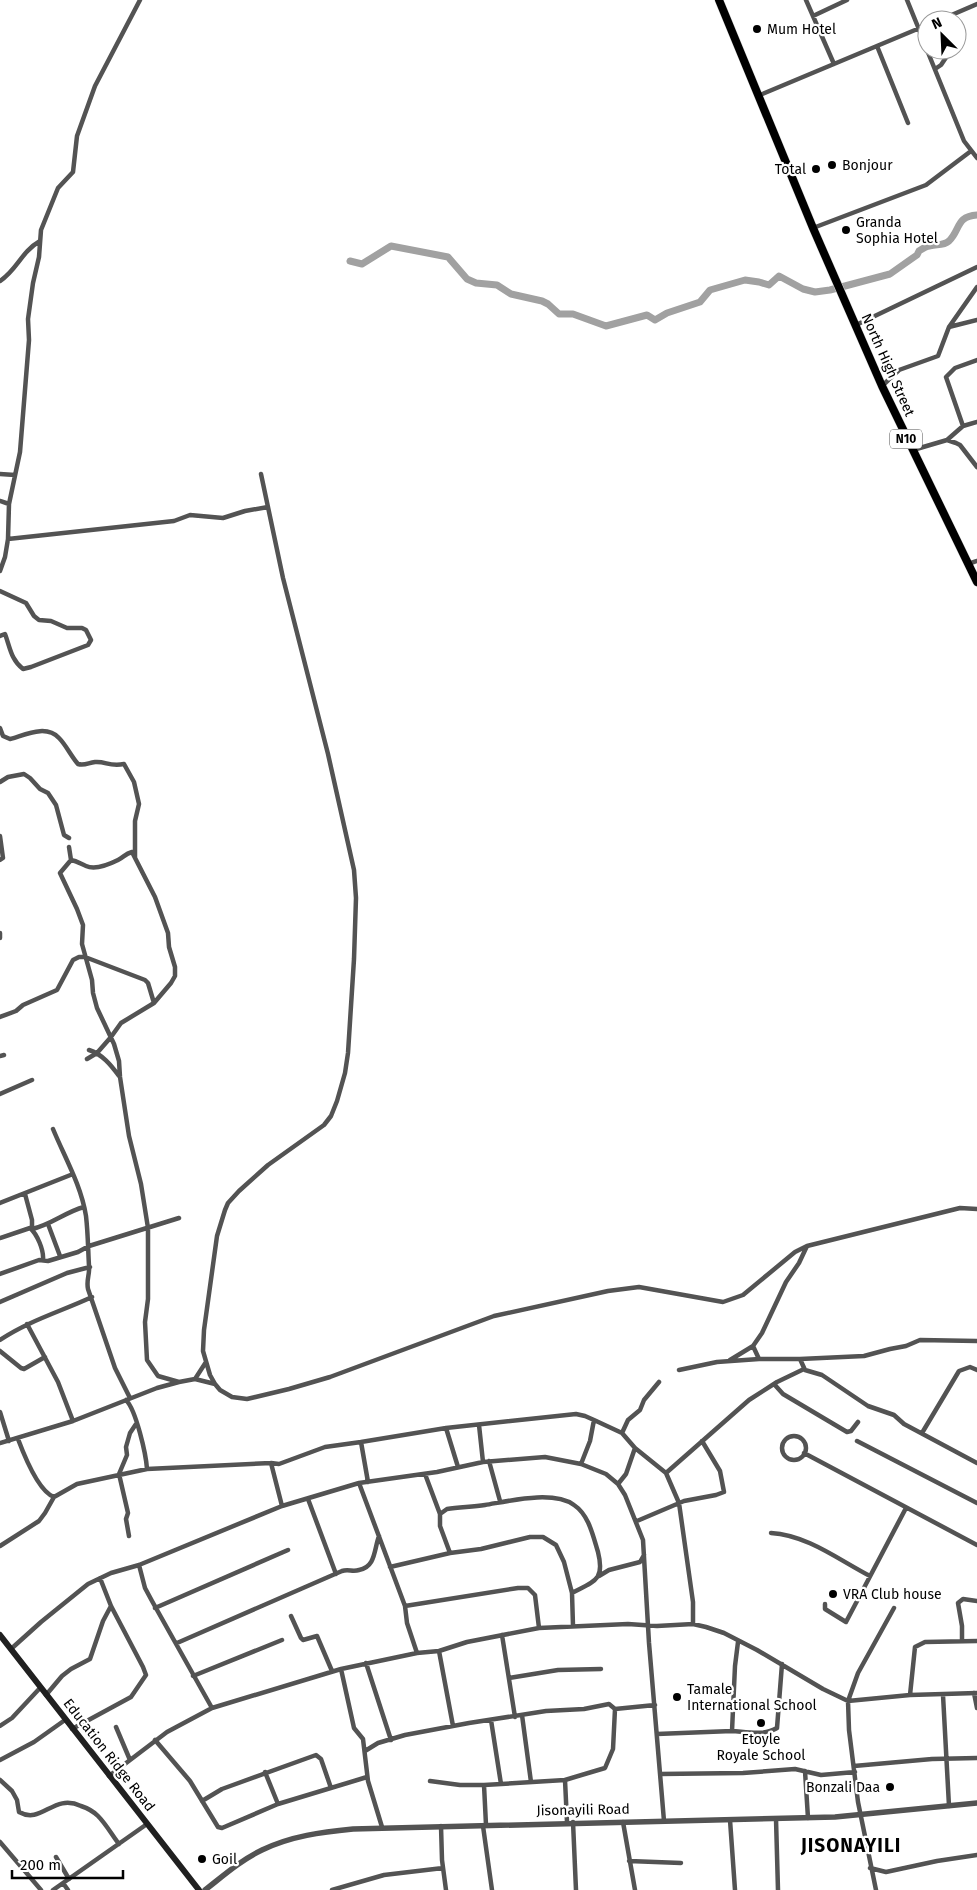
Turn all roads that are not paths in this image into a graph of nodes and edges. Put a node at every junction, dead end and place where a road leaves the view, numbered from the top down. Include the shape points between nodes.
1 (140, 0) edge
2 (806, 0) edge
3 (847, 0) edge
4 (907, 0) edge
5 (722, 1) edge
6 (977, 4) edge
7 (965, 10) edge
8 (813, 16) junction
9 (917, 23) edge
10 (917, 29) edge
11 (877, 46) junction
12 (931, 60) edge
13 (944, 60) edge
14 (834, 64) junction
15 (935, 70) junction
16 (760, 95) junction
17 (908, 123) dead end
18 (971, 151) junction
19 (977, 158) edge
20 (813, 228) junction
21 (40, 242) junction
22 (977, 268) edge
23 (0, 281) edge
24 (977, 288) edge
25 (977, 320) edge
26 (856, 325) junction
27 (950, 327) junction
28 (977, 360) edge
29 (882, 386) junction
30 (977, 422) edge
31 (963, 426) junction
32 (948, 440) junction
33 (912, 450) junction
34 (977, 467) edge
35 (0, 474) edge
36 (262, 474) dead end
37 (15, 475) junction
38 (0, 501) edge
39 (9, 504) junction
40 (268, 507) junction
41 (8, 539) junction
42 (977, 561) edge
43 (968, 564) junction
44 (0, 571) edge
45 (977, 582) edge
46 (0, 591) edge
47 (0, 636) edge
48 (0, 728) edge
49 (0, 782) edge
50 (0, 836) edge
51 (69, 838) dead end
52 (69, 847) dead end
53 (135, 858) junction
54 (0, 860) edge
55 (71, 860) junction
56 (0, 933) edge
57 (0, 938) edge
58 (85, 956) junction
59 (154, 1003) junction
60 (0, 1017) edge
61 (111, 1037) junction
62 (88, 1050) dead end
63 (97, 1053) junction
64 (87, 1059) dead end
65 (120, 1077) junction
66 (32, 1080) dead end
67 (0, 1094) edge
68 (53, 1129) dead end
69 (73, 1174) junction
70 (25, 1194) junction
71 (0, 1203) edge
72 (84, 1207) junction
73 (977, 1209) edge
74 (179, 1218) dead end
75 (48, 1224) junction
76 (148, 1228) junction
77 (32, 1229) junction
78 (0, 1238) edge
79 (89, 1246) junction
80 (807, 1246) junction
81 (60, 1256) junction
82 (43, 1260) junction
83 (90, 1267) junction
84 (0, 1274) edge
85 (92, 1297) junction
86 (0, 1302) edge
87 (27, 1324) junction
88 (0, 1340) edge
89 (977, 1341) edge
90 (753, 1346) junction
91 (0, 1352) edge
92 (45, 1357) junction
93 (760, 1358) junction
94 (800, 1358) junction
95 (730, 1360) junction
96 (206, 1362) junction
97 (804, 1369) junction
98 (679, 1370) dead end
99 (977, 1370) edge
100 (158, 1376) junction
101 (195, 1379) junction
102 (179, 1382) junction
103 (659, 1382) dead end
104 (215, 1384) junction
105 (774, 1384) junction
106 (157, 1388) junction
107 (128, 1399) junction
108 (0, 1412) edge
109 (594, 1420) junction
110 (73, 1421) junction
111 (858, 1422) dead end
112 (136, 1424) junction
113 (479, 1425) junction
114 (446, 1428) junction
115 (622, 1433) junction
116 (922, 1433) junction
117 (18, 1439) junction
118 (10, 1441) junction
119 (702, 1441) junction
120 (858, 1441) dead end
121 (360, 1442) junction
122 (0, 1443) edge
123 (635, 1448) junction
124 (804, 1453) junction
125 (489, 1461) junction
126 (483, 1462) junction
127 (270, 1463) junction
128 (977, 1463) edge
129 (581, 1464) junction
130 (458, 1467) junction
131 (148, 1469) junction
132 (666, 1473) junction
133 (119, 1474) junction
134 (425, 1474) junction
135 (368, 1482) junction
136 (359, 1484) junction
137 (618, 1484) junction
138 (308, 1499) junction
139 (52, 1500) junction
140 (500, 1501) junction
141 (679, 1503) junction
142 (977, 1503) edge
143 (282, 1506) junction
144 (906, 1508) junction
145 (440, 1514) junction
146 (637, 1521) junction
147 (771, 1533) dead end
148 (129, 1536) dead end
149 (378, 1536) junction
150 (977, 1545) edge
151 (0, 1546) edge
152 (288, 1550) dead end
153 (450, 1553) junction
154 (645, 1554) junction
155 (139, 1565) junction
156 (390, 1567) junction
157 (336, 1574) junction
158 (870, 1576) junction
159 (598, 1577) junction
160 (100, 1578) junction
161 (572, 1593) junction
162 (977, 1601) edge
163 (825, 1604) dead end
164 (111, 1606) junction
165 (405, 1606) junction
166 (155, 1608) junction
167 (894, 1608) dead end
168 (291, 1616) dead end
169 (692, 1624) junction
170 (573, 1626) junction
171 (649, 1626) junction
172 (538, 1628) junction
173 (0, 1635) edge
174 (502, 1636) junction
175 (282, 1640) dead end
176 (962, 1641) junction
177 (977, 1641) edge
178 (738, 1642) junction
179 (177, 1643) junction
180 (11, 1649) junction
181 (439, 1650) junction
182 (417, 1652) junction
183 (366, 1663) junction
184 (782, 1664) junction
185 (341, 1668) junction
186 (601, 1669) dead end
187 (332, 1671) junction
188 (193, 1676) junction
189 (509, 1678) junction
190 (40, 1688) junction
191 (975, 1693) edge
192 (46, 1695) junction
193 (910, 1695) junction
194 (943, 1695) junction
195 (848, 1701) junction
196 (655, 1705) junction
197 (212, 1708) junction
198 (977, 1708) edge
199 (615, 1709) junction
200 (522, 1715) junction
201 (515, 1716) junction
202 (65, 1720) junction
203 (490, 1720) junction
204 (0, 1726) edge
205 (453, 1726) junction
206 (116, 1727) dead end
207 (72, 1729) junction
208 (732, 1731) junction
209 (656, 1734) junction
210 (155, 1740) junction
211 (391, 1740) junction
212 (364, 1751) junction
213 (977, 1758) edge
214 (946, 1759) junction
215 (0, 1760) edge
216 (130, 1760) junction
217 (854, 1769) junction
218 (804, 1771) junction
219 (265, 1772) junction
220 (660, 1774) junction
221 (109, 1776) junction
222 (367, 1776) junction
223 (0, 1780) edge
224 (564, 1780) junction
225 (430, 1781) dead end
226 (531, 1782) junction
227 (501, 1784) junction
228 (484, 1785) junction
229 (331, 1788) junction
230 (202, 1801) junction
231 (977, 1803) edge
232 (278, 1804) junction
233 (948, 1806) junction
234 (861, 1815) junction
235 (808, 1818) junction
236 (776, 1819) junction
237 (730, 1820) junction
238 (664, 1821) junction
239 (570, 1822) junction
240 (623, 1822) junction
241 (147, 1824) junction
242 (485, 1825) junction
243 (441, 1826) junction
244 (382, 1827) junction
245 (0, 1842) edge
246 (119, 1844) junction
247 (977, 1855) edge
248 (56, 1857) dead end
249 (629, 1861) junction
250 (681, 1863) dead end
251 (443, 1868) junction
252 (870, 1868) junction
253 (69, 1879) junction
254 (354, 1882) junction
255 (63, 1883) junction
256 (41, 1890) edge
257 (53, 1890) edge
258 (68, 1890) edge
259 (200, 1890) edge
260 (205, 1890) edge
261 (332, 1890) edge
262 (356, 1890) edge
263 (446, 1890) edge
264 (492, 1890) edge
265 (576, 1890) edge
266 (635, 1890) edge
267 (735, 1890) edge
268 (779, 1890) edge
269 (876, 1890) edge

1 - 21 street via 95,86 77,136 73,172 58,188 44,222
2 - 8 street
3 - 8 street
4 - 9 street
5 - 16 highway, N10
6 - 7 street
8 - 14 street
10 - 11 street
11 - 14 street
11 - 17 street
12 - 15 street
13 - 15 street
14 - 16 street
15 - 18 street
16 - 20 highway, N10
18 - 19 street
18 - 20 street via 926,185
20 - 26 highway, North High Street / N10
21 - 23 street via 24,252 12,271
21 - 37 street via 28,319 23,419
22 - 26 street
24 - 27 street
25 - 27 street
26 - 29 highway, North High Street / N10
27 - 29 street via 938,356 899,370
28 - 31 street via 955,368 946,377
29 - 33 highway, North High Street / N10
30 - 31 street
31 - 32 street
32 - 33 street
32 - 34 street via 960,445
33 - 43 highway, North High Street / N10
35 - 37 street
36 - 40 street
37 - 39 street
38 - 39 street
39 - 41 street
40 - 41 street via 245,510 224,518 190,515 174,521
40 - 96 street via 354,870 354,958 345,1073 331,1116 324,1125 268,1164 239,1191 225,1210 217,1236 204,1330
41 - 44 street
42 - 43 street
43 - 45 highway, North High Street / N10
46 - 47 street via 26,603 39,620 67,628 82,628 91,640 88,645 23,668 12,656 5,634
48 - 53 street via 3,736 10,739 37,731 53,734 82,766 96,762 115,766 124,764 134,782 139,804 135,821
49 - 51 street via 24,774 30,778 48,793 56,805 64,835
50 - 54 street via 3,858
52 - 55 street
53 - 55 street via 132,852 111,863 88,867
53 - 59 street via 168,933 175,967 172,983
55 - 58 street via 60,873 83,925 81,939
56 - 57 street
58 - 59 street via 147,981
58 - 60 street via 73,960 57,990
58 - 61 street via 97,1008
59 - 61 street via 121,1023
61 - 63 street
61 - 65 street
62 - 63 street
63 - 64 street
63 - 65 street
65 - 76 street
66 - 67 street
68 - 69 street
69 - 70 street
69 - 72 street
70 - 71 street
70 - 77 street
72 - 75 street
72 - 79 street
73 - 80 street via 960,1208
74 - 76 street
75 - 77 street
75 - 81 street
76 - 79 street
76 - 100 street via 145,1350 146,1360
77 - 78 street via 26,1228
77 - 82 street
79 - 81 street
79 - 83 street
80 - 90 street
80 - 104 street via 742,1295 728,1301 639,1287 608,1291 494,1316 330,1377 248,1399 232,1397
81 - 82 street
82 - 84 street
83 - 85 street via 87,1283
83 - 86 street via 66,1273
85 - 87 street
85 - 107 street
87 - 88 street
87 - 92 street
89 - 94 street via 920,1340 864,1356
90 - 93 street
90 - 95 street
91 - 92 street via 24,1369
92 - 110 street
93 - 94 street
93 - 95 street
94 - 97 street
95 - 98 street
96 - 101 street
96 - 104 street
97 - 105 street
97 - 116 street via 822,1375 868,1406 894,1416
99 - 116 street via 970,1367 959,1371
100 - 102 street
100 - 106 street
101 - 102 street
101 - 104 street
102 - 106 street
103 - 115 street via 640,1410 628,1420
105 - 111 street via 783,1394 847,1432
105 - 119 street via 749,1400
106 - 107 street
107 - 110 street
107 - 112 street
108 - 118 street
109 - 113 street via 576,1414
109 - 115 street
109 - 129 street
110 - 117 street
112 - 131 street
112 - 133 street via 130,1432 127,1456
113 - 114 street
113 - 126 street
114 - 121 street
114 - 130 street
115 - 123 street
116 - 128 street
117 - 118 street
117 - 139 street via 35,1475
118 - 122 street
119 - 132 street
119 - 141 street via 720,1472 724,1492
120 - 142 street
121 - 127 street via 325,1447 279,1464
121 - 135 street
123 - 132 street
123 - 137 street via 626,1474
124 - 124 street via 805,1444 799,1437 790,1436 783,1442 782,1452 788,1458 798,1459
124 - 144 street
125 - 126 street
125 - 129 street via 545,1457
125 - 140 street
126 - 130 street
127 - 131 street
127 - 143 street
129 - 137 street via 606,1474
130 - 134 street
131 - 133 street
132 - 141 street
133 - 139 street via 77,1484
133 - 148 street via 128,1513
134 - 135 street
134 - 145 street
135 - 136 street
136 - 138 street
136 - 149 street
137 - 146 street
138 - 143 street
138 - 157 street
139 - 151 street via 39,1521
140 - 145 street via 447,1509
140 - 159 street via 550,1497 574,1505 594,1536 602,1565
141 - 146 street
141 - 169 street via 693,1602
143 - 155 street
144 - 150 street
144 - 158 street
145 - 153 street via 440,1526
146 - 154 street
147 - 158 street via 813,1545
149 - 156 street
149 - 157 street via 372,1563 358,1571 346,1569
152 - 166 street
153 - 156 street
153 - 161 street via 543,1537 558,1549
154 - 159 street via 640,1562 609,1570
154 - 171 street
155 - 160 street
155 - 166 street
156 - 165 street
157 - 179 street
158 - 163 street via 846,1622 825,1609
159 - 161 street
160 - 164 street
160 - 180 street via 88,1584
161 - 170 street
162 - 176 street via 962,1599 958,1604
164 - 192 street via 90,1659 62,1676
164 - 207 street via 146,1675 125,1701
165 - 172 street via 528,1588 535,1595
165 - 182 street
166 - 179 street
167 - 195 street via 858,1673
168 - 187 street via 300,1638 317,1636
169 - 171 street
169 - 178 street via 724,1633
170 - 171 street
170 - 172 street
171 - 196 street
172 - 174 street
173 - 180 main road, Education Ridge Road
174 - 181 street
174 - 189 street
175 - 188 street
176 - 177 street
176 - 193 street via 925,1642 916,1647
178 - 184 street
178 - 208 street
179 - 188 street
180 - 190 main road, Education Ridge Road
181 - 182 street
181 - 205 street
182 - 183 street
183 - 185 street
183 - 211 street
184 - 195 street
184 - 208 street via 777,1728 758,1733
185 - 187 street
185 - 212 street via 354,1728 363,1739
186 - 189 street via 558,1670
187 - 197 street
188 - 197 street
189 - 201 street
190 - 192 main road, Education Ridge Road
190 - 204 street
191 - 194 street
191 - 198 street
192 - 202 main road, Education Ridge Road
193 - 194 street
193 - 195 street
194 - 214 street
195 - 217 street
196 - 199 street
196 - 209 street
197 - 210 street
199 - 200 street via 609,1704
199 - 224 street via 613,1749 606,1768
200 - 201 street
200 - 226 street
201 - 203 street
202 - 207 main road, Education Ridge Road
202 - 215 street
203 - 205 street
203 - 227 street
205 - 211 street
206 - 216 street
207 - 221 main road, Education Ridge Road
208 - 209 street
209 - 220 street
210 - 216 street
210 - 230 street via 190,1781
211 - 212 street
212 - 222 street
213 - 214 street
214 - 217 street
214 - 233 street
216 - 221 street
217 - 218 street via 821,1775
217 - 234 street
218 - 220 street
218 - 235 street
219 - 229 street via 316,1755 321,1759
219 - 230 street via 222,1789
219 - 232 street
220 - 238 street
221 - 241 main road, Education Ridge Road
222 - 229 street
222 - 244 street
223 - 246 street via 12,1791 19,1812 27,1817 63,1802 72,1802 99,1816
224 - 226 street
224 - 239 street
225 - 228 street
226 - 227 street
227 - 228 street
228 - 242 street
229 - 232 street
230 - 232 street via 218,1827 222,1828
231 - 233 street, Jisonayili Road
233 - 234 street, Jisonayili Road
234 - 235 street, Jisonayili Road
234 - 252 street
235 - 236 street, Jisonayili Road
236 - 237 street, Jisonayili Road
236 - 268 street
237 - 238 street, Jisonayili Road
237 - 267 street
238 - 240 street, Jisonayili Road
239 - 240 street, Jisonayili Road
239 - 242 street, Jisonayili Road
239 - 265 street
240 - 249 street
241 - 246 street
241 - 259 main road, Education Ridge Road
242 - 243 street, Jisonayili Road
242 - 264 street
243 - 244 street, Jisonayili Road
243 - 251 street
244 - 260 street, Jisonayili Road via 316,1833 288,1840 262,1850
245 - 256 street
246 - 253 street
247 - 252 street via 886,1872
248 - 253 street
249 - 250 street
249 - 266 street
251 - 254 street via 384,1874
251 - 263 street
252 - 269 street
253 - 255 street
254 - 261 street
254 - 262 street
255 - 257 street
255 - 258 street

